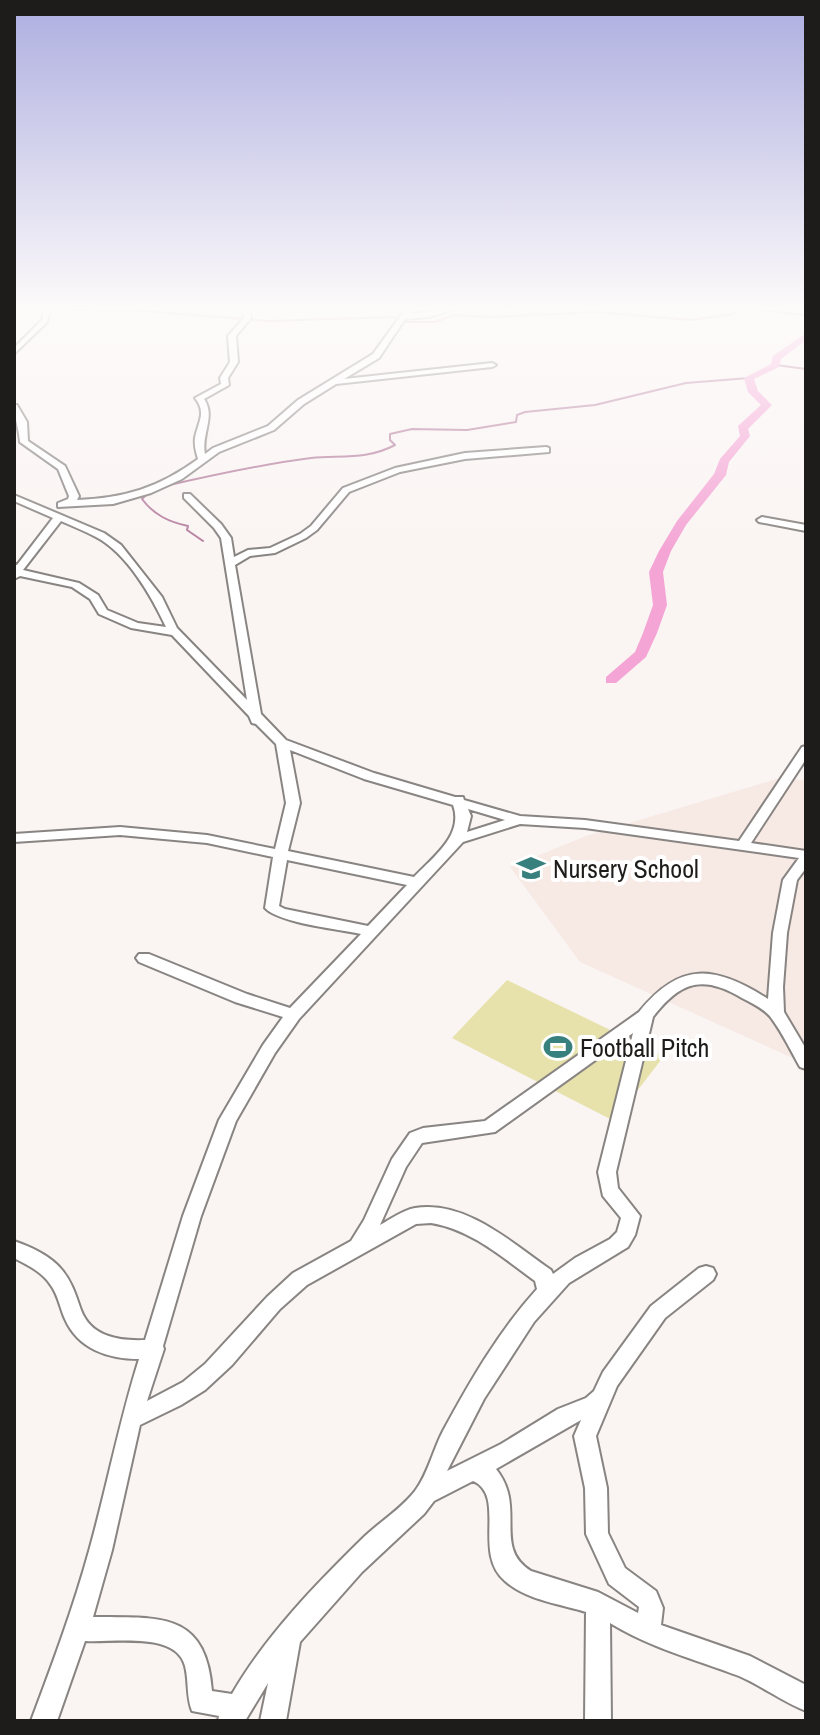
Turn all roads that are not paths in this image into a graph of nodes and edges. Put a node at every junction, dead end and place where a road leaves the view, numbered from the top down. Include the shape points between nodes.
1 (219, 388) edge
2 (322, 388) edge
3 (14, 407) edge
4 (546, 450) dead end
5 (202, 460) junction
6 (187, 496) dead end
7 (14, 498) edge
8 (66, 503) junction
9 (54, 515) junction
10 (762, 520) dead end
11 (806, 528) edge
12 (231, 563) junction
13 (15, 572) edge
14 (174, 632) junction
15 (256, 720) junction
16 (282, 743) junction
17 (806, 750) edge
18 (458, 800) junction
19 (519, 820) junction
20 (14, 838) edge
21 (458, 839) junction
22 (743, 845) junction
23 (284, 854) junction
24 (806, 857) edge
25 (416, 882) junction
26 (371, 931) junction
27 (144, 958) dead end
28 (776, 1012) junction
29 (293, 1015) junction
30 (645, 1016) junction
31 (806, 1063) edge
32 (14, 1249) edge
33 (353, 1252) junction
34 (706, 1274) dead end
35 (547, 1291) junction
36 (154, 1349) junction
37 (583, 1407) junction
38 (131, 1419) junction
39 (472, 1470) junction
40 (427, 1493) junction
41 (598, 1604) junction
42 (78, 1628) junction
43 (648, 1632) junction
44 (289, 1639) junction
45 (806, 1699) edge
46 (232, 1719) edge
47 (44, 1721) edge
48 (273, 1721) edge
49 (598, 1721) edge

1 - 5 street via 199,398 207,406 198,442
2 - 5 street via 271,428
3 - 8 street via 23,422 24,442 62,468 74,496
4 - 12 street via 465,456 398,470 346,490 303,536
5 - 8 street via 171,482 130,497
6 - 12 street via 226,538
7 - 9 street
8 - 9 street via 55,507
9 - 13 street
9 - 14 street via 118,547 157,597
10 - 11 street
12 - 15 street
13 - 14 street via 75,585 94,597 103,612 135,626
14 - 15 street
15 - 16 street
16 - 18 street via 369,776
16 - 23 street via 293,803
17 - 22 street
18 - 19 street
18 - 21 street via 464,816
19 - 21 street
19 - 22 street
20 - 23 street via 120,831 207,839
21 - 25 street
22 - 24 street
23 - 25 street
23 - 26 street via 276,875 275,911
24 - 28 street via 790,880 780,933
25 - 26 street
26 - 29 street
27 - 29 street
28 - 30 street via 721,982 690,978 666,990
28 - 31 street
29 - 36 street via 245,1089 218,1144
30 - 33 street via 489,1127 416,1138
30 - 35 street via 607,1172 609,1191 631,1216 627,1236
32 - 36 street via 49,1269 84,1333 126,1352
33 - 35 street via 424,1214 482,1232 544,1276
33 - 38 street via 286,1290 199,1382
34 - 37 street via 658,1312
35 - 40 street via 465,1413
36 - 38 street
37 - 39 street
37 - 43 street via 596,1488 597,1534 617,1576 648,1599
38 - 42 street
39 - 40 street
39 - 41 street via 492,1480 499,1494 501,1557 509,1570 522,1580
40 - 44 street via 373,1544
41 - 43 street
41 - 49 street
42 - 46 street via 178,1637 194,1655 201,1702 228,1705
42 - 47 street
43 - 45 street via 741,1665
44 - 46 street
44 - 48 street

